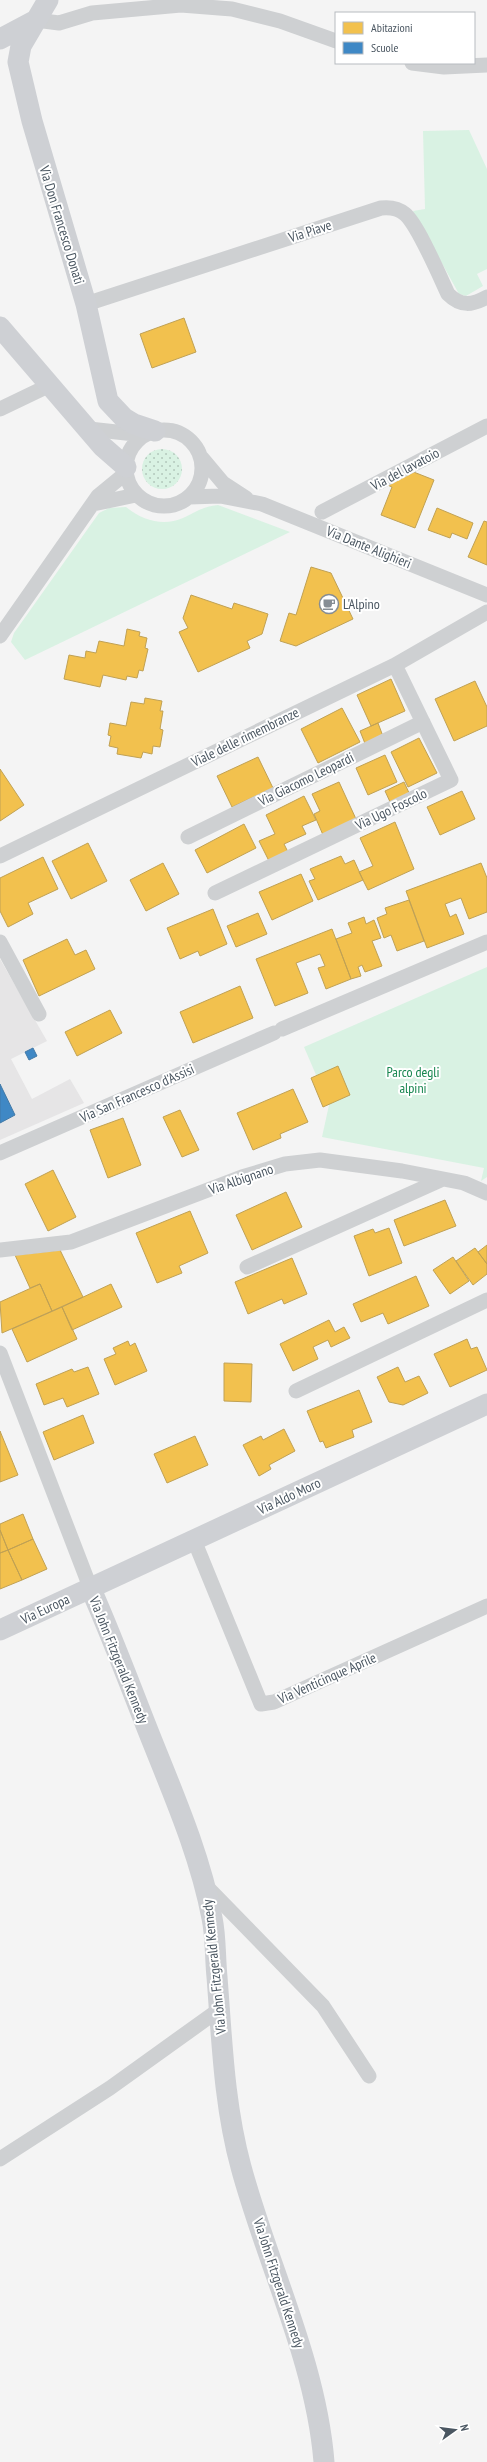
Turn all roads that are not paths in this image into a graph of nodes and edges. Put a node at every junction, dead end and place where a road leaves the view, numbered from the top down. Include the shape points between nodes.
1 (48, 0) edge
2 (36, 20) junction
3 (0, 39) edge
4 (335, 41) edge
5 (0, 48) edge
6 (18, 62) junction
7 (420, 64) edge
8 (487, 65) edge
9 (487, 297) edge
10 (86, 304) junction
11 (0, 327) edge
12 (48, 386) junction
13 (0, 409) edge
14 (487, 426) edge
15 (89, 429) junction
16 (150, 433) junction
17 (202, 458) junction
18 (126, 470) junction
19 (136, 495) junction
20 (189, 498) junction
21 (250, 500) junction
22 (93, 504) junction
23 (322, 512) dead end
24 (487, 595) edge
25 (487, 612) edge
26 (0, 636) edge
27 (395, 665) junction
28 (423, 722) junction
29 (188, 837) dead end
30 (0, 856) edge
31 (215, 893) dead end
32 (0, 942) edge
33 (487, 942) edge
34 (39, 1014) dead end
35 (0, 1153) edge
36 (443, 1179) junction
37 (487, 1193) edge
38 (0, 1250) edge
39 (247, 1267) dead end
40 (487, 1300) edge
41 (0, 1353) edge
42 (296, 1391) dead end
43 (487, 1404) edge
44 (194, 1540) junction
45 (90, 1587) junction
46 (487, 1606) edge
47 (0, 1630) edge
48 (205, 1884) junction
49 (220, 2008) junction
50 (369, 2076) dead end
51 (0, 2159) edge
52 (324, 2462) edge

1 - 2 street, Via Don Francesco Donati
2 - 3 street
2 - 4 street via 59,23 92,13 181,5 232,8 280,21
2 - 6 street, Via Don Francesco Donati via 21,46
5 - 6 street
6 - 10 street, Via Don Francesco Donati via 60,222
7 - 8 street via 444,67
9 - 10 street, Via Piave via 466,304 453,299 448,294 412,222 399,210 390,207
10 - 16 street, Via Don Francesco Donati via 108,401 124,418
11 - 12 street
12 - 13 street
12 - 15 street
14 - 23 street, Via del lavatoio
15 - 16 street
15 - 18 street via 105,450
16 - 17 street via 167,430 179,433 197,448
16 - 18 street via 131,449
17 - 20 street via 201,480
17 - 21 street, Via Dante Alighieri via 223,483
18 - 19 street via 127,480
18 - 22 street via 102,491
19 - 20 street via 143,501 162,507 176,505
19 - 22 street
20 - 21 street, Via Dante Alighieri via 220,496
21 - 24 street, Via Dante Alighieri
22 - 26 street
25 - 27 street, Viale delle rimembranze
27 - 28 street, Via Ugo Foscolo
27 - 30 street, Viale delle rimembranze
28 - 29 street, Via Giacomo Leopardi
28 - 31 street, Via Ugo Foscolo via 451,780
32 - 34 street
33 - 35 street, Via San Francesco d'Assisi
36 - 37 street, Via Albignano via 464,1183
36 - 38 street, Via Albignano via 320,1160 285,1164 242,1177 71,1242
36 - 39 street
40 - 42 street
41 - 45 street, Via John Fitzgerald Kennedy
43 - 44 street, Via Aldo Moro
44 - 45 street, Via Aldo Moro
44 - 46 street, Via Venticinque Aprile via 261,1704 274,1702
45 - 47 street, Via Europa
45 - 48 street, Via John Fitzgerald Kennedy via 162,1763
48 - 49 street, Via John Fitzgerald Kennedy via 212,1920
48 - 50 street via 323,2006
49 - 51 street via 110,2088
49 - 52 street, Via John Fitzgerald Kennedy via 226,2098 241,2168 297,2338 322,2434

